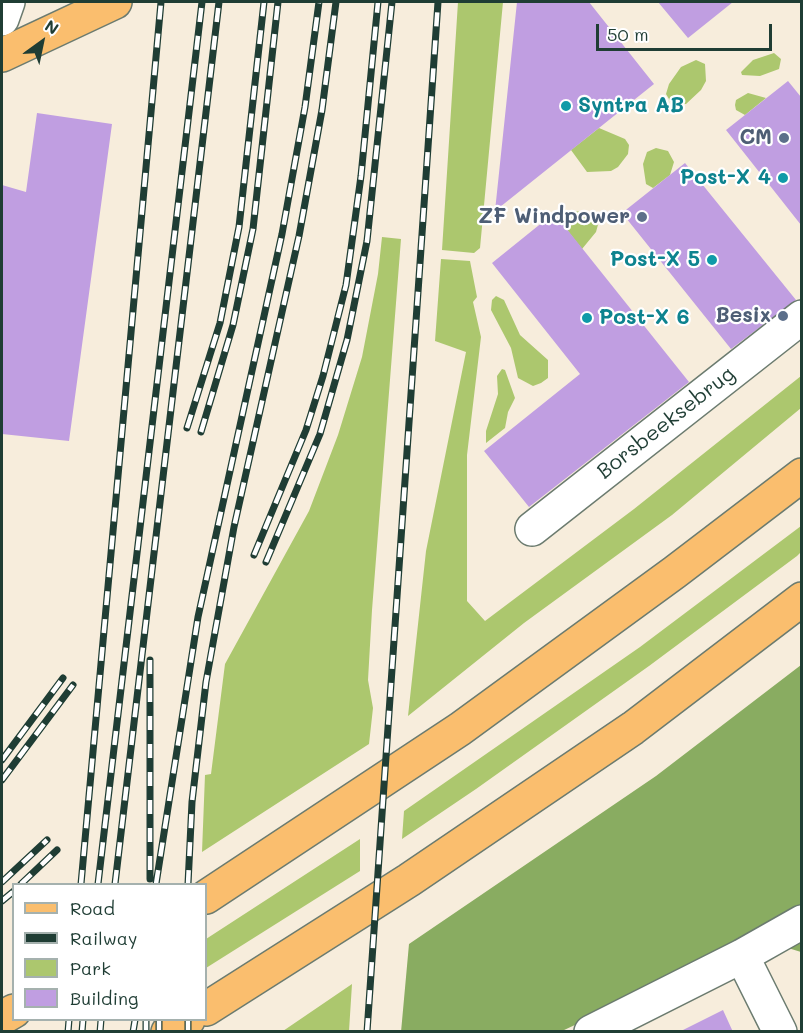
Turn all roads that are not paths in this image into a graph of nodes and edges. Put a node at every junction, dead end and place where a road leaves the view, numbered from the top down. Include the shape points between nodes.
1 (8, 2) edge
2 (115, 2) edge
3 (2, 20) edge
4 (2, 55) edge
5 (801, 317) edge
6 (801, 475) edge
7 (532, 529) dead end
8 (801, 599) edge
9 (207, 896) edge
10 (801, 922) edge
11 (742, 956) junction
12 (207, 1008) edge
13 (186, 1021) edge
14 (168, 1032) edge
15 (591, 1032) edge
16 (780, 1032) edge

1 - 3 street
2 - 4 main road
5 - 7 street, Borsbeeksebrug
6 - 9 main road via 460,729
8 - 12 main road via 633,728 409,880
10 - 11 street
11 - 15 street
11 - 16 street
13 - 14 main road

